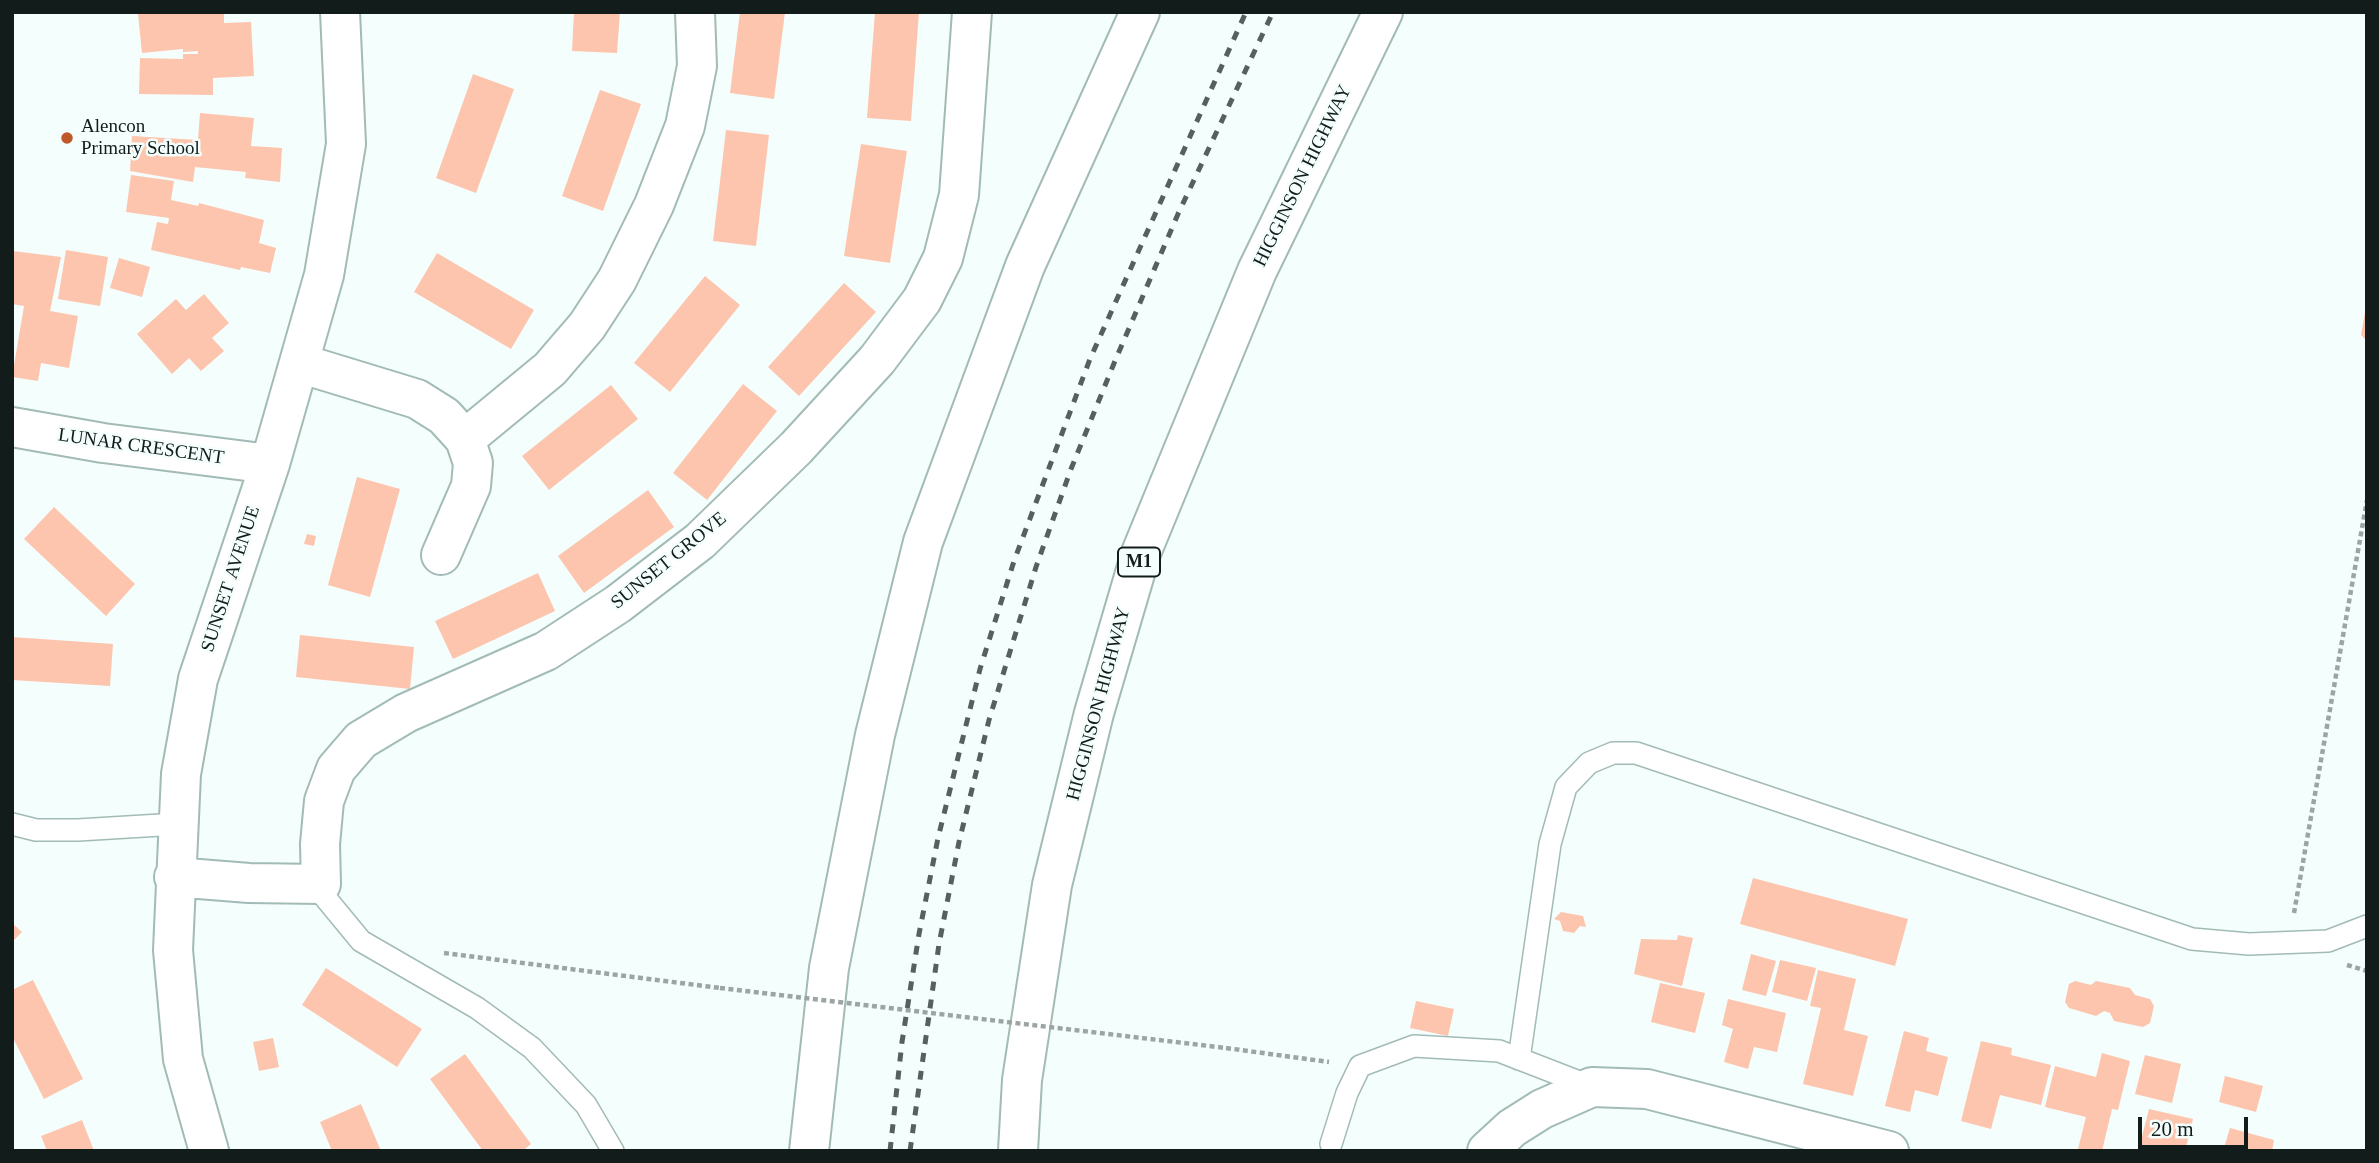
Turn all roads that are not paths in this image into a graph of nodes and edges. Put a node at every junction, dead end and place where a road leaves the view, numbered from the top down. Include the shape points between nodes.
1 (340, 12) edge
2 (695, 12) edge
3 (971, 12) edge
4 (1118, 12) edge
5 (1140, 12) edge
6 (1383, 12) edge
7 (1025, 266) junction
8 (299, 363) junction
9 (12, 427) edge
10 (465, 439) junction
11 (270, 464) junction
12 (441, 555) dead end
13 (12, 824) edge
14 (177, 824) junction
15 (174, 877) junction
16 (314, 884) junction
17 (2367, 926) edge
18 (1519, 1059) junction
19 (1592, 1087) junction
20 (1331, 1144) dead end
21 (209, 1151) edge
22 (613, 1151) edge
23 (809, 1151) edge
24 (1017, 1151) edge
25 (1487, 1151) edge
26 (1889, 1151) edge

1 - 8 main road, SUNSET AVENUE via 346,144 324,275
2 - 10 main road via 697,66 685,127 617,280 587,326 550,369
3 - 16 main road, SUNSET GROVE via 959,195 943,258 915,310 877,360 796,448 700,541 618,604 546,651 406,713 361,740 336,769 324,801 321,884
4 - 7 main road
5 - 7 main road
6 - 24 main road, HIGGINSON HIGHWAY / M1 via 1257,271 1141,553 1094,713 1052,884 1022,1080
7 - 23 main road via 923,542 882,710 829,968
8 - 10 main road via 417,399 444,416
8 - 11 main road, SUNSET AVENUE
9 - 11 main road, LUNAR CRESCENT
10 - 12 main road via 474,463 471,486
11 - 14 main road, SUNSET AVENUE via 198,678
13 - 14 lane via 37,830
14 - 15 main road, SUNSET AVENUE
15 - 16 main road
15 - 21 main road, SUNSET AVENUE via 173,950 183,1059
16 - 22 lane via 361,941 477,1008 532,1048 586,1105
17 - 18 lane via 2328,941 2290,944 2192,939 1636,753 1613,753 1589,763 1566,787 1550,844
18 - 19 lane
18 - 20 lane via 1499,1051 1413,1046 1360,1066
19 - 25 main road via 1542,1109
19 - 26 main road via 1647,1089

